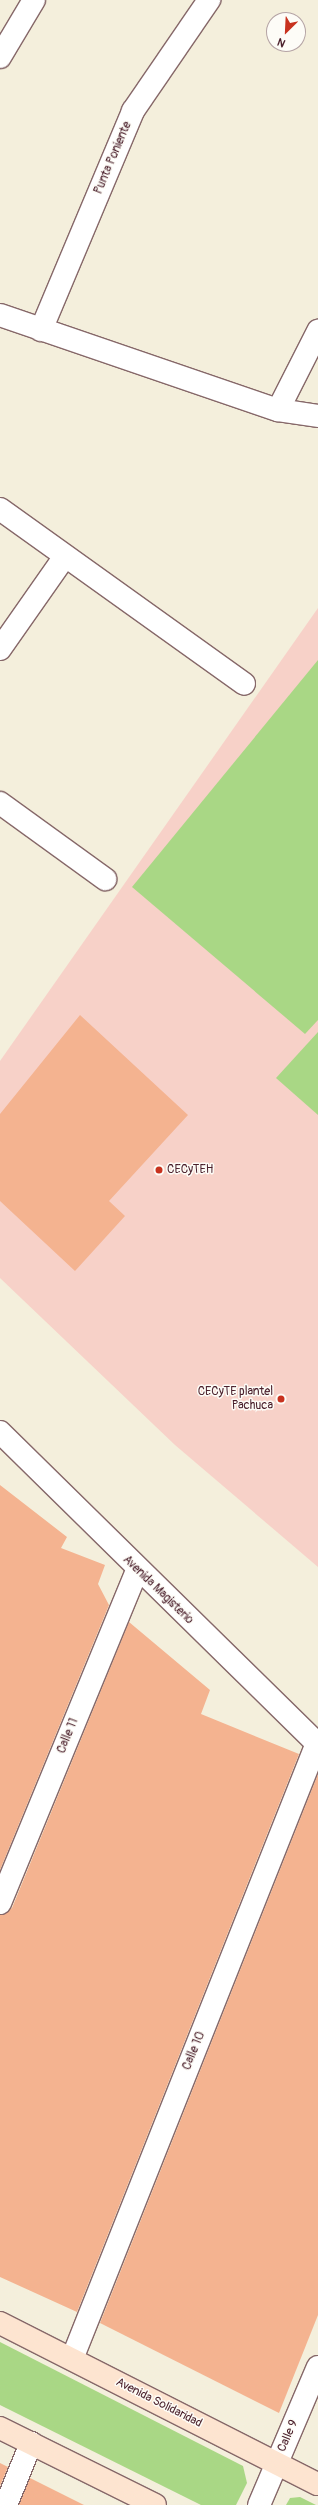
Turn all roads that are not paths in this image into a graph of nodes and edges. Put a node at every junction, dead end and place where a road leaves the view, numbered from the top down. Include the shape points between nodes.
1 (34, 0) edge
2 (209, 0) edge
3 (0, 57) edge
4 (0, 315) edge
5 (41, 330) junction
6 (318, 331) edge
7 (278, 410) junction
8 (318, 416) edge
9 (0, 509) edge
10 (65, 556) junction
11 (0, 649) edge
12 (244, 684) dead end
13 (0, 803) edge
14 (105, 879) dead end
15 (0, 1432) edge
16 (137, 1570) junction
17 (317, 1743) edge
18 (0, 1903) edge
19 (0, 2323) edge
20 (72, 2360) junction
21 (318, 2367) edge
22 (310, 2400) edge
23 (0, 2428) edge
24 (31, 2443) junction
25 (277, 2463) junction
26 (318, 2484) edge
27 (6, 2505) edge
28 (155, 2505) edge
29 (259, 2505) edge

1 - 3 street
2 - 5 street, Punta Poniente via 133,111
4 - 5 street
5 - 7 street
6 - 7 street
7 - 8 street
9 - 10 street
10 - 11 street
10 - 12 street
13 - 14 street
15 - 16 street, Avenida Magisterio
16 - 17 street, Avenida Magisterio
16 - 18 street, Calle 11
17 - 20 street, Calle 10
19 - 20 street, Avenida Solidaridad
20 - 25 street, Avenida Solidaridad
21 - 22 street, Calle 9
22 - 25 street, Calle 9
23 - 24 street
24 - 27 street
24 - 28 street
25 - 26 street, Avenida Solidaridad
25 - 29 street, Calle 9

